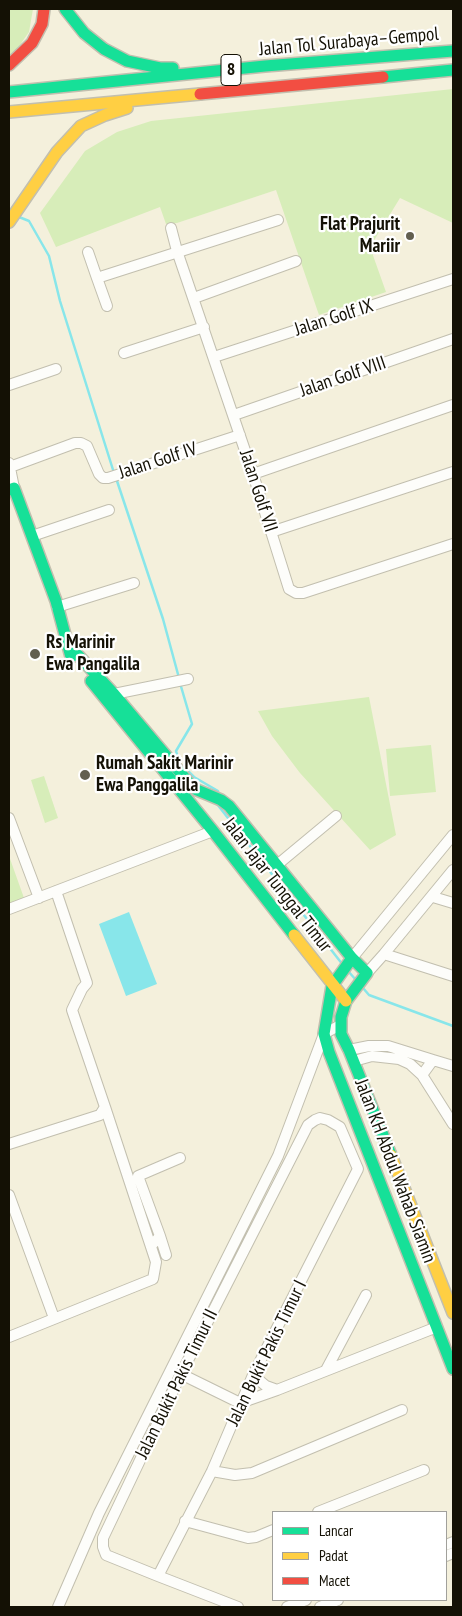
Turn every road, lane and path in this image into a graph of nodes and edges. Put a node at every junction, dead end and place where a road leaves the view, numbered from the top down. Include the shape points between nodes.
1 (44, 9) edge
2 (64, 9) edge
3 (453, 51) edge
4 (9, 65) edge
5 (265, 66) junction
6 (453, 70) edge
7 (236, 90) junction
8 (9, 92) edge
9 (9, 112) edge
10 (278, 220) dead end
11 (9, 222) edge
12 (171, 228) dead end
13 (177, 251) junction
14 (88, 252) dead end
15 (296, 261) dead end
16 (97, 278) junction
17 (453, 278) edge
18 (194, 298) junction
19 (107, 306) dead end
20 (204, 327) junction
21 (453, 339) edge
22 (124, 353) dead end
23 (214, 357) junction
24 (56, 369) dead end
25 (9, 385) edge
26 (453, 405) edge
27 (234, 415) junction
28 (240, 435) junction
29 (9, 465) edge
30 (453, 472) edge
31 (253, 474) junction
32 (12, 489) edge
33 (109, 510) dead end
34 (271, 532) junction
35 (32, 536) junction
36 (453, 544) edge
37 (134, 583) dead end
38 (57, 607) junction
39 (188, 679) dead end
40 (109, 696) junction
41 (336, 816) dead end
42 (9, 818) edge
43 (213, 831) junction
44 (453, 835) edge
45 (277, 866) junction
46 (453, 870) edge
47 (56, 891) junction
48 (433, 896) junction
49 (39, 898) junction
50 (453, 903) edge
51 (9, 909) edge
52 (384, 954) junction
53 (350, 960) junction
54 (365, 976) junction
55 (453, 976) edge
56 (333, 984) junction
57 (347, 1000) junction
58 (340, 1025) junction
59 (324, 1034) junction
60 (351, 1055) junction
61 (433, 1060) junction
62 (453, 1066) edge
63 (422, 1075) junction
64 (105, 1107) junction
65 (453, 1124) edge
66 (341, 1130) joint
67 (9, 1144) edge
68 (180, 1158) dead end
69 (9, 1195) edge
70 (160, 1236) junction
71 (151, 1246) junction
72 (426, 1246) junction
73 (408, 1254) junction
74 (166, 1255) dead end
75 (437, 1272) junction
76 (418, 1279) junction
77 (366, 1295) dead end
78 (453, 1313) edge
79 (54, 1318) junction
80 (437, 1327) junction
81 (9, 1337) edge
82 (453, 1369) edge
83 (326, 1370) junction
84 (181, 1374) junction
85 (253, 1375) junction
86 (277, 1390) junction
87 (240, 1403) junction
88 (402, 1410) dead end
89 (424, 1470) dead end
90 (212, 1471) junction
91 (321, 1511) edge
92 (185, 1520) junction
93 (272, 1530) edge
94 (158, 1576) junction
95 (303, 1601) edge
96 (335, 1601) edge
97 (58, 1607) edge
98 (238, 1607) edge
99 (287, 1607) edge
100 (320, 1607) edge

1 - 4 main road via 42,24 32,43
2 - 5 main road via 84,33 104,49 128,61 160,68
3 - 5 main road, Jalan Tol Surabaya–Gempol / 8
5 - 8 main road, Jalan Tol Surabaya–Gempol / 8
6 - 7 main road, Jalan Tol Surabaya–Gempol / 8
7 - 9 main road, Jalan Tol Surabaya–Gempol / 8
7 - 11 main road via 147,101 105,114 81,126 57,152
10 - 13 street
12 - 13 street, Jalan Golf VII
13 - 16 street
13 - 18 street, Jalan Golf VII
14 - 16 street
15 - 18 street
16 - 19 street
17 - 23 street, Jalan Golf IX
18 - 20 street, Jalan Golf VII
20 - 22 street
20 - 23 street, Jalan Golf VII
21 - 27 street, Jalan Golf VIII
23 - 27 street, Jalan Golf VII
24 - 25 street
26 - 31 street
27 - 28 street, Jalan Golf VII
28 - 29 street, Jalan Golf IV via 108,478 99,474 87,446 81,443
28 - 31 street, Jalan Golf VII
29 - 32 street
30 - 34 street
31 - 34 street, Jalan Golf VII
32 - 35 main road, Jalan Jajar Tunggal Timur
33 - 35 street
34 - 36 street, Jalan Golf VII via 289,589 296,593
35 - 38 main road, Jalan Jajar Tunggal Timur
37 - 38 street
38 - 40 main road, Jalan Jajar Tunggal Timur via 70,656
39 - 40 street
40 - 43 main road, Jalan Jajar Tunggal Timur
40 - 45 main road, Jalan Jajar Tunggal Timur via 190,784 229,806
41 - 45 street
42 - 49 street
43 - 47 street
43 - 56 main road, Jalan Jajar Tunggal Timur
44 - 53 street
45 - 53 main road, Jalan Jajar Tunggal Timur
46 - 48 street
47 - 49 street
47 - 64 street via 87,983 72,1010
48 - 50 street
48 - 52 street
49 - 51 street
52 - 54 street
52 - 55 street
53 - 54 main road, Jalan Jajar Tunggal Timur
53 - 56 main road
54 - 57 main road
56 - 57 main road, Jalan Jajar Tunggal Timur
56 - 59 main road, Jalan KH Abdul Wahab Siamin
57 - 58 main road
58 - 59 street
58 - 60 main road, Jalan KH Abdul Wahab Siamin
59 - 73 main road, Jalan KH Abdul Wahab Siamin
59 - 97 street via 278,1156 99,1514
60 - 61 street via 369,1046 388,1046
60 - 63 street via 399,1059
60 - 72 main road, Jalan KH Abdul Wahab Siamin
61 - 62 street
61 - 63 street
63 - 65 street
64 - 67 street via 100,1115
64 - 71 street
66 - 84 street, Jalan Bukit Pakis Timur II via 337,1124 320,1118 308,1125
66 - 85 street, Jalan Bukit Pakis Timur I via 358,1169
68 - 70 street via 138,1176
69 - 79 street
70 - 71 street
70 - 74 street
71 - 79 street via 156,1262 153,1279
72 - 73 main road via 419,1254
72 - 75 main road, Jalan KH Abdul Wahab Siamin
73 - 76 main road, Jalan KH Abdul Wahab Siamin
75 - 76 main road via 426,1271
75 - 78 main road, Jalan KH Abdul Wahab Siamin
76 - 80 main road, Jalan KH Abdul Wahab Siamin
77 - 83 street
79 - 81 street
80 - 82 main road, Jalan KH Abdul Wahab Siamin
80 - 83 street
83 - 86 street
84 - 87 street
84 - 94 street, Jalan Bukit Pakis Timur II via 103,1538 106,1555
85 - 86 street
85 - 87 street, Jalan Bukit Pakis Timur I
86 - 87 street
87 - 90 street, Jalan Bukit Pakis Timur I
88 - 90 street via 252,1473 235,1475
89 - 91 street
90 - 92 street, Jalan Bukit Pakis Timur I
92 - 93 street via 248,1538
92 - 94 street, Jalan Bukit Pakis Timur I
94 - 98 street, Jalan Bukit Pakis Timur II
95 - 99 street
96 - 100 street

